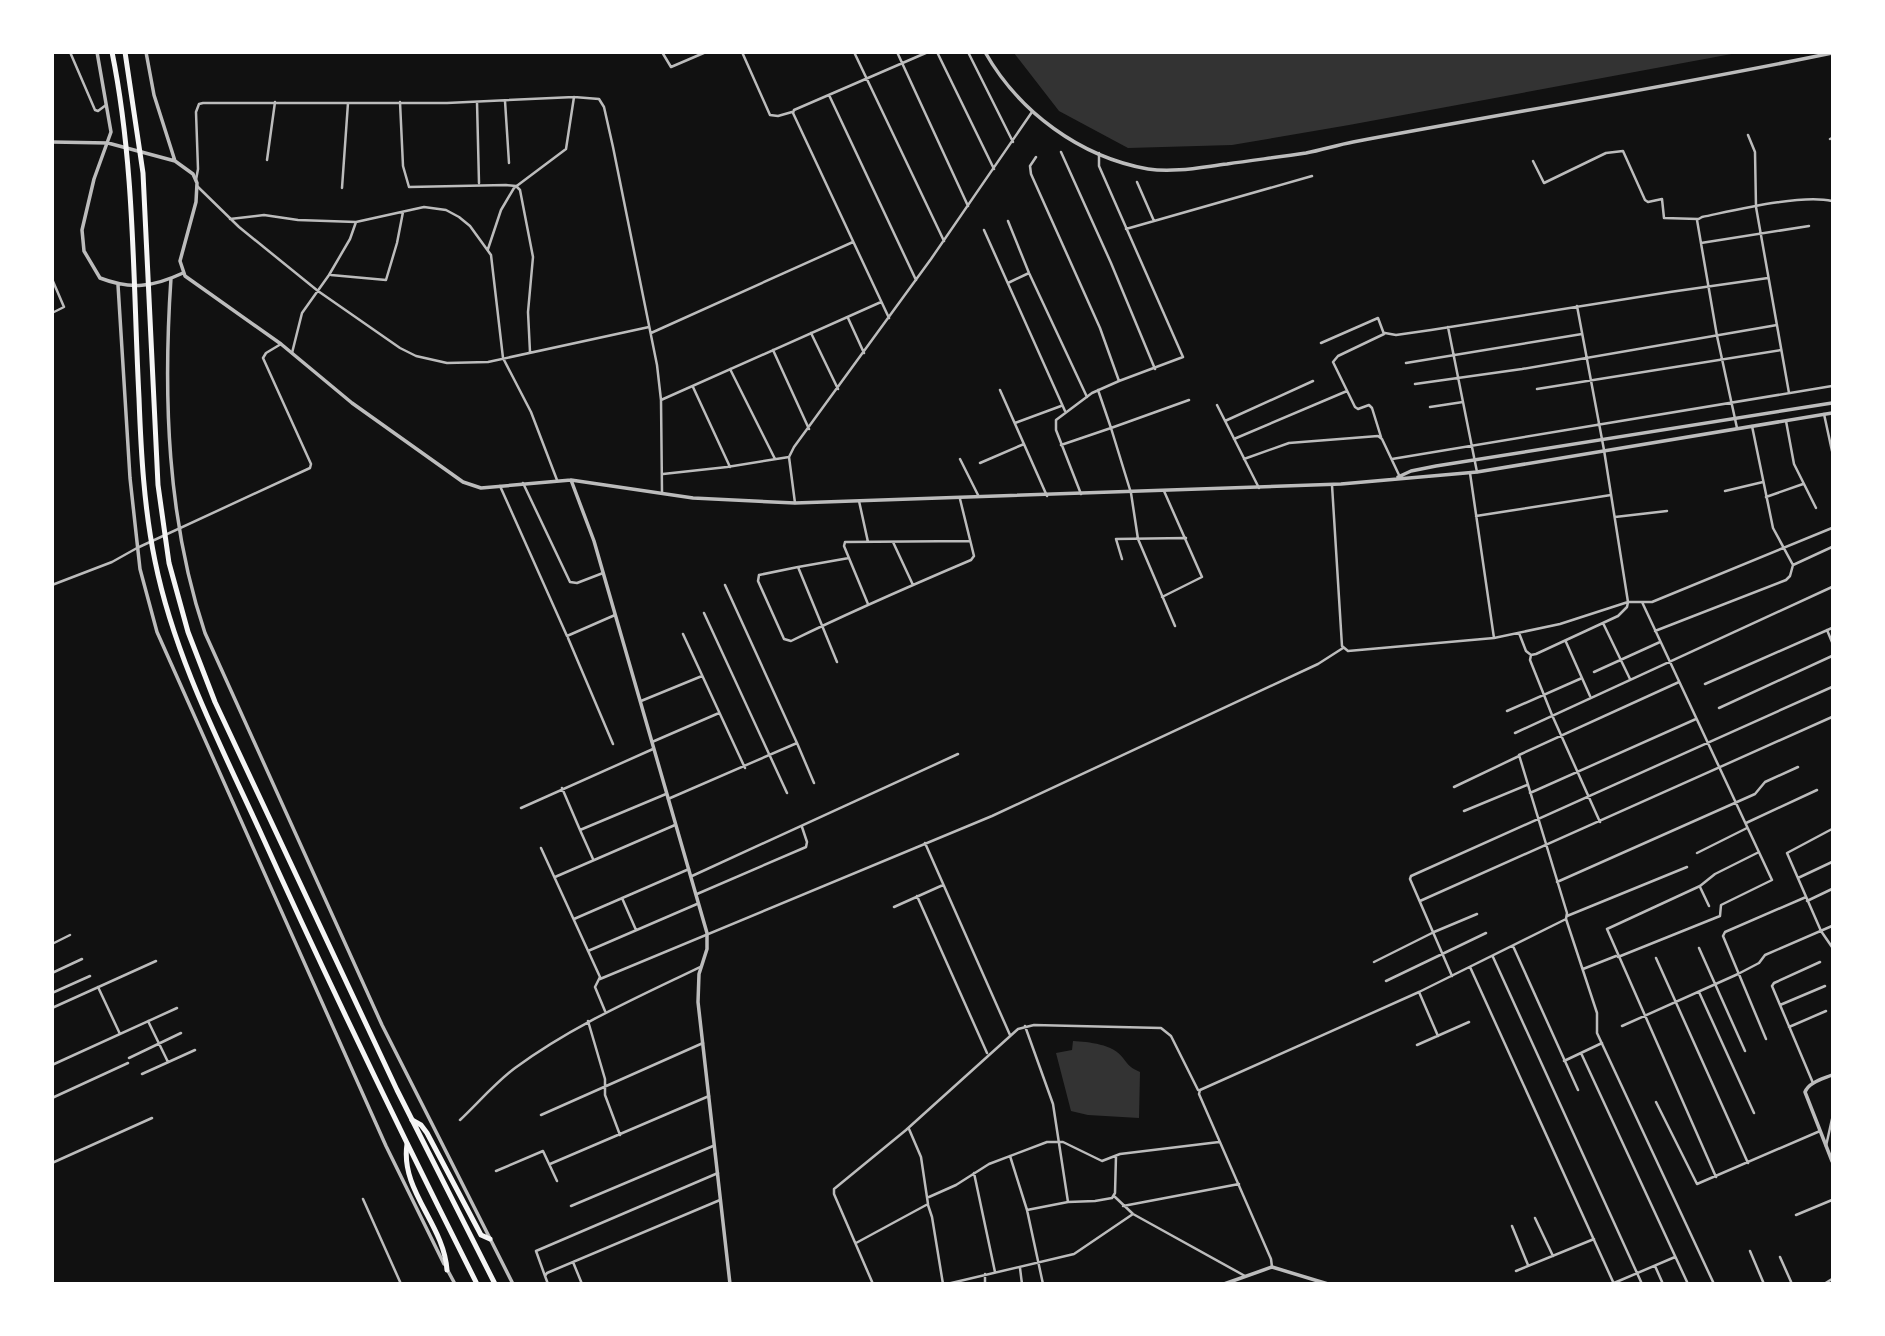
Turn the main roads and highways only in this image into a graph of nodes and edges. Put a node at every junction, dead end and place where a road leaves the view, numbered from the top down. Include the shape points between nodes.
1 (112, 52) edge
2 (125, 52) edge
3 (412, 1120) junction
4 (407, 1144) junction
5 (490, 1239) road end
6 (447, 1270) road end
7 (477, 1283) edge
8 (495, 1283) edge

1 - 4 highway via 129,192 150,536 171,629 328,982
2 - 3 highway via 142,173 155,438 169,563 188,632 215,702
3 - 5 highway via 427,1133 481,1235
3 - 8 highway
4 - 6 highway via 407,1172 442,1245
4 - 7 highway

